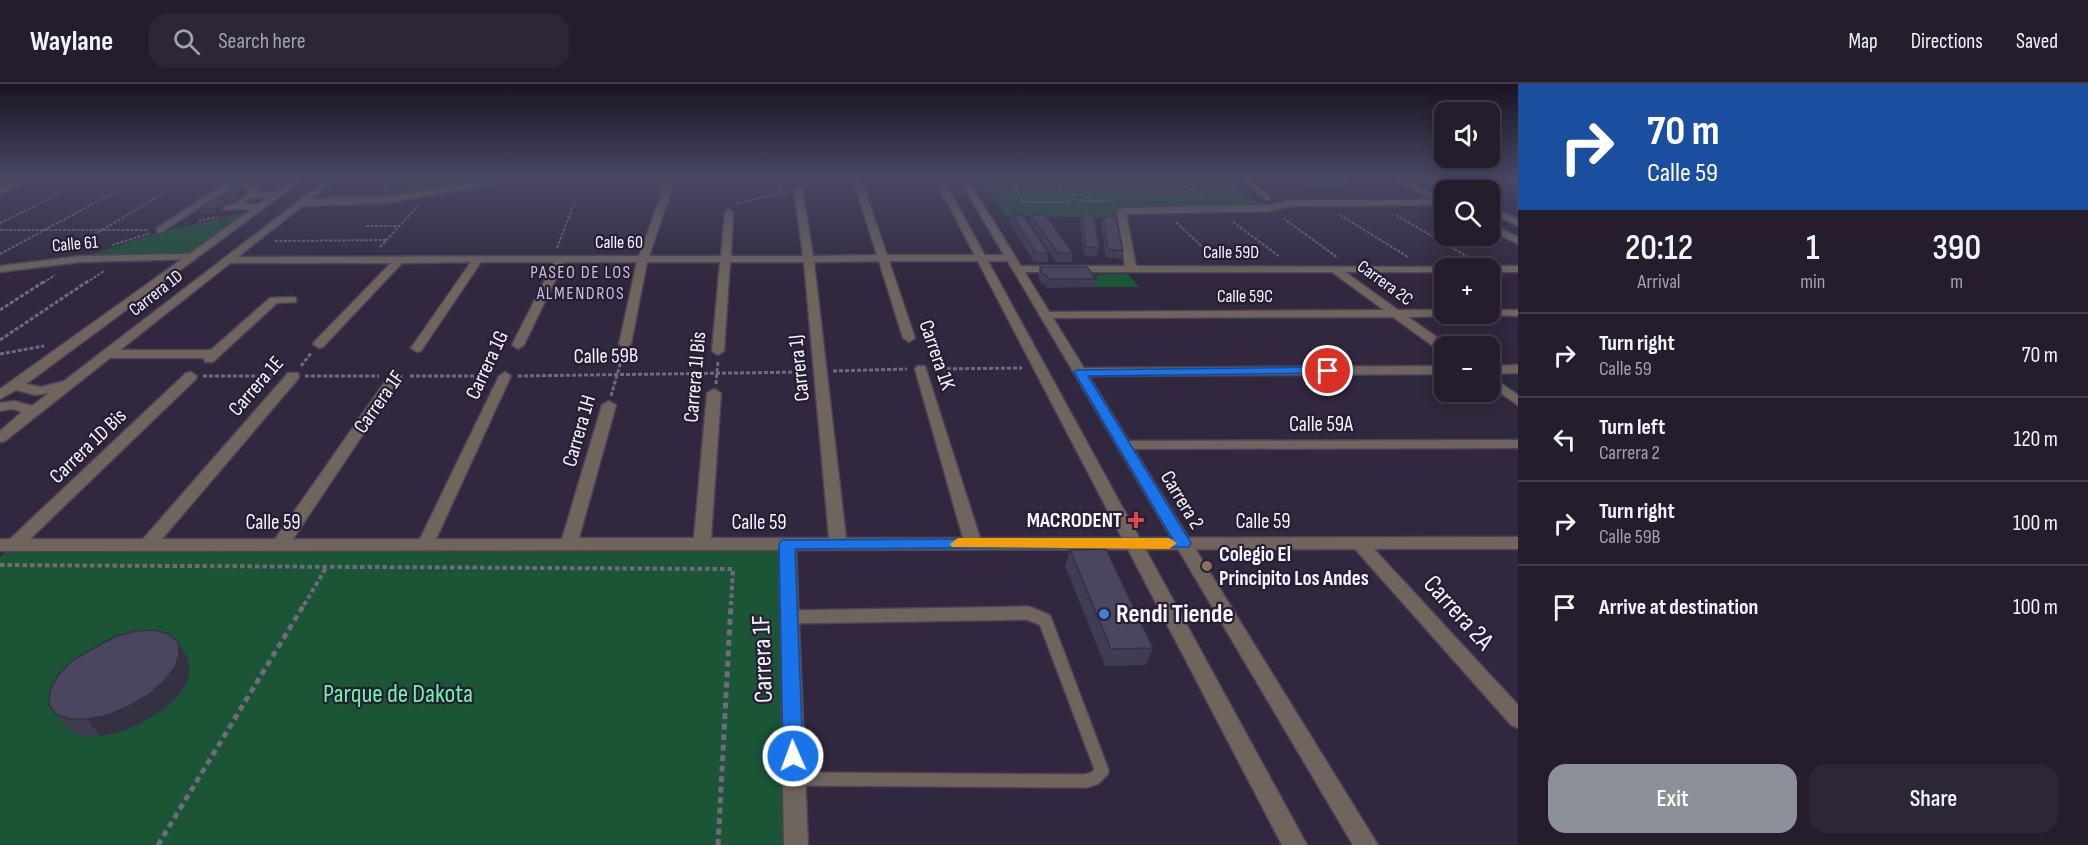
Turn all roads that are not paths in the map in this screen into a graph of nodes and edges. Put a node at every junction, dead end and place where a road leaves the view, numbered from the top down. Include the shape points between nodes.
1 (729, 212) dead end
2 (188, 213) edge
3 (253, 213) edge
4 (289, 213) edge
5 (659, 213) edge
6 (802, 213) edge
7 (868, 213) edge
8 (968, 213) edge
9 (971, 213) edge
10 (1121, 213) edge
11 (1500, 214) edge
12 (1518, 223) edge
13 (160, 230) road end
14 (1500, 232) edge
15 (1518, 241) edge
16 (190, 257) junction
17 (982, 258) junction
18 (400, 259) junction
19 (478, 259) junction
20 (561, 259) junction
21 (643, 259) junction
22 (725, 259) junction
23 (809, 259) junction
24 (883, 259) junction
25 (228, 260) junction
26 (1014, 263) junction
27 (1434, 268) edge
28 (0, 269) edge
29 (1131, 269) junction
30 (1334, 269) junction
31 (1500, 269) edge
32 (1518, 269) edge
33 (292, 300) dead end
34 (1500, 313) edge
35 (1518, 313) edge
36 (1397, 314) junction
37 (1434, 314) edge
38 (1045, 315) junction
39 (909, 338) dead end
40 (1434, 341) edge
41 (319, 344) road end
42 (625, 344) road end
43 (518, 345) dead end
44 (417, 348) dead end
45 (718, 351) road end
46 (108, 354) junction
47 (921, 369) road end
48 (1518, 369) edge
49 (1434, 370) edge
50 (1500, 370) edge
51 (1080, 372) junction
52 (191, 376) road end
53 (293, 376) road end
54 (396, 376) road end
55 (505, 376) road end
56 (19, 382) junction
57 (72, 382) junction
58 (1500, 388) edge
59 (714, 393) road end
60 (0, 395) edge
61 (1518, 401) edge
62 (609, 405) road end
63 (0, 406) edge
64 (29, 415) junction
65 (0, 438) edge
66 (1518, 444) edge
67 (1124, 445) junction
68 (1134, 543) junction
69 (1183, 543) junction
70 (1359, 543) junction
71 (1518, 543) edge
72 (569, 544) junction
73 (702, 544) junction
74 (787, 544) junction
75 (838, 544) junction
76 (973, 544) junction
77 (7, 545) edge
78 (147, 545) junction
79 (280, 545) junction
80 (425, 545) junction
81 (788, 617) junction
82 (1518, 719) edge
83 (794, 779) junction
84 (796, 845) edge
85 (1295, 845) edge
86 (1366, 845) edge

1 - 22 street, Carrera 1I Bis
2 - 13 street
3 - 16 street, Carrera 1D
4 - 25 street, Carrera 1D
5 - 21 street
6 - 23 street, Carrera 1J
7 - 24 street, Carrera 1K
8 - 17 street, Carrera 2
9 - 26 street, Carrera 2
10 - 29 street
11 - 12 street
14 - 15 street
16 - 28 street, Calle 61 via 80,259
16 - 56 street, Carrera 1D
17 - 24 street, Calle 60
17 - 26 street, Calle 60
17 - 68 street, Carrera 2
18 - 19 street, Calle 60
18 - 25 street, Calle 60
18 - 41 street
19 - 20 street, Calle 60
19 - 44 street, Carrera 1F
20 - 21 street, Calle 60
20 - 43 street, Carrera 1G
21 - 22 street, Calle 60
21 - 42 street
22 - 23 street, Calle 60
22 - 45 street, Carrera 1I Bis
23 - 24 street, Calle 60
23 - 75 street, Carrera 1J
24 - 39 street, Carrera 1K
25 - 46 street, Carrera 1D
26 - 29 street, Calle 59D
26 - 38 street, Carrera 2
27 - 30 street, Calle 59D
29 - 30 street, Calle 59D
30 - 36 street, Carrera 2C
31 - 32 street
33 - 46 street via 274,300 212,357
34 - 35 street
36 - 37 street, Calle 59C
36 - 38 street, Calle 59C
36 - 40 street, Carrera 2C
38 - 51 street, Carrera 2
46 - 57 street, Carrera 1D
47 - 76 street, Carrera 1K
48 - 50 street
49 - 51 street
51 - 67 street, Carrera 2
52 - 77 street, Carrera 1D Bis
53 - 78 street, Carrera 1E
54 - 79 street, Carrera 1F
55 - 80 street, Carrera 1G
56 - 57 street via 24,390 33,391
56 - 60 street, Carrera 1D
57 - 64 street, Carrera 1D
58 - 61 street
59 - 73 street, Carrera 1I Bis
62 - 72 street, Carrera 1H
63 - 64 street via 24,406
64 - 65 street, Carrera 1D
66 - 67 street, Calle 59A
67 - 69 street, Carrera 2
68 - 69 street, Calle 59
68 - 76 street, Calle 59
68 - 85 street, Carrera 2
69 - 70 street, Calle 59
69 - 86 street, Carrera 2
70 - 71 street, Calle 59
70 - 82 street, Carrera 2A
72 - 73 street, Calle 59
72 - 80 street, Calle 59
73 - 74 street, Calle 59
74 - 75 street, Calle 59
74 - 81 street, Carrera 1F
75 - 76 street, Calle 59
77 - 78 street, Calle 59
78 - 79 street, Calle 59
79 - 80 street, Calle 59
81 - 83 street, Carrera 1F
81 - 83 lane via 1037,615 1045,620 1102,771 1086,781
83 - 84 street, Carrera 1F

